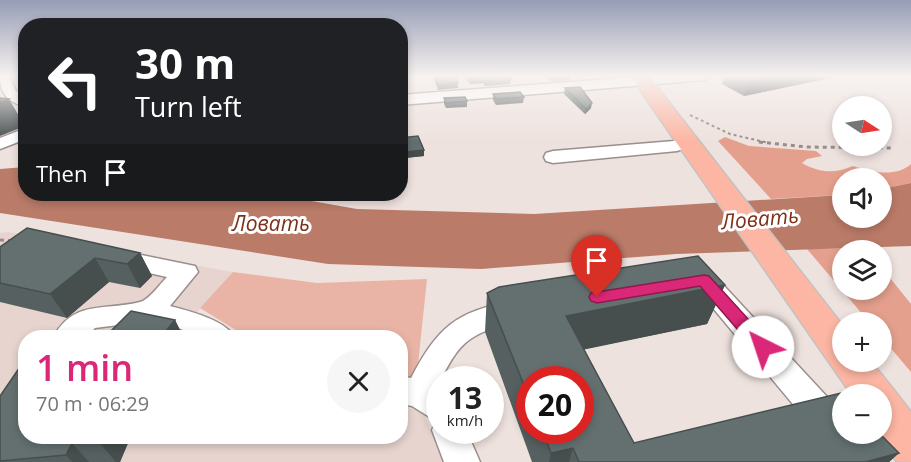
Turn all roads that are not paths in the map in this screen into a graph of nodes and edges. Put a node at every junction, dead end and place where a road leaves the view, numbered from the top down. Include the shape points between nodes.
1 (438, 98) edge
2 (657, 98) edge
3 (408, 99) edge
4 (18, 136) edge
5 (688, 141) junction
6 (0, 144) edge
7 (553, 158) dead end
8 (92, 253) edge
9 (670, 285) edge
10 (535, 307) edge
11 (150, 311) junction
12 (75, 330) edge
13 (206, 330) edge
14 (832, 338) edge
15 (420, 397) edge
16 (892, 420) edge
17 (455, 444) edge
18 (911, 446) edge
19 (462, 462) edge
20 (864, 462) edge

1 - 3 street
2 - 5 main road
4 - 6 street
5 - 7 street via 677,146
5 - 14 main road
8 - 11 street via 186,272
9 - 20 street via 704,280
10 - 15 street via 490,315 469,325 444,345
11 - 12 street via 87,319
11 - 13 street via 189,321
16 - 18 main road
17 - 19 street

